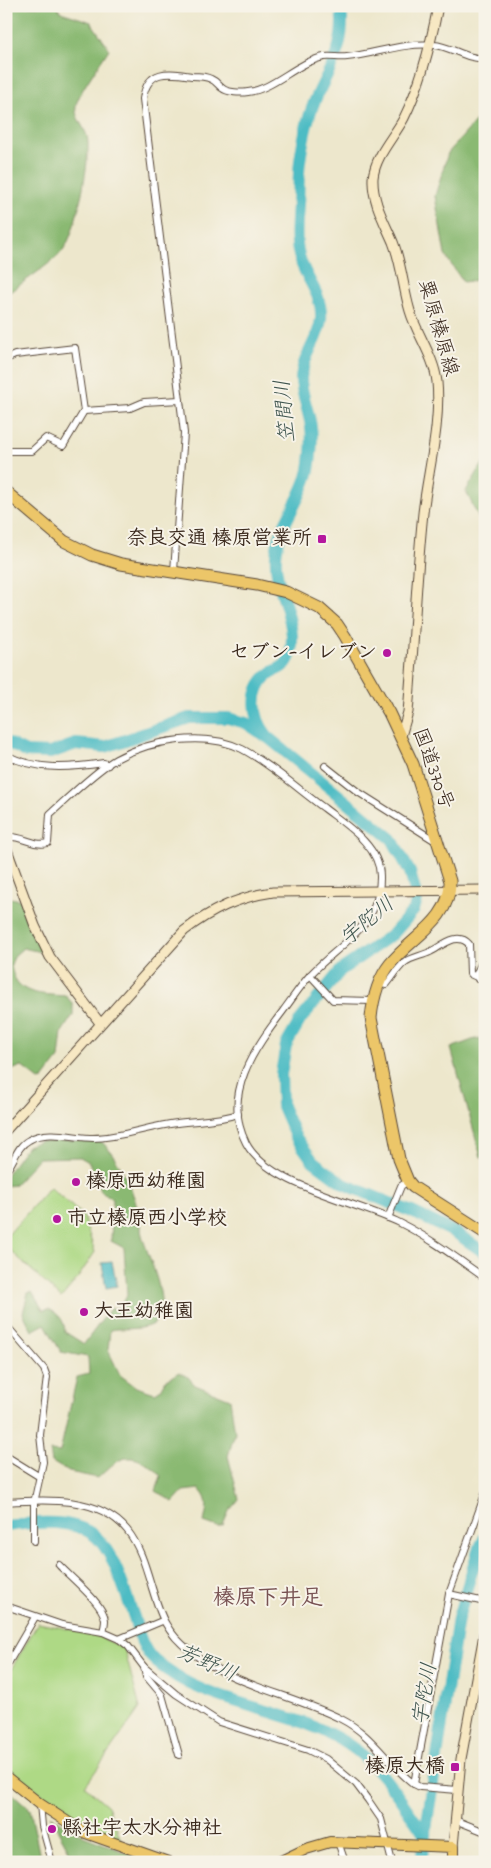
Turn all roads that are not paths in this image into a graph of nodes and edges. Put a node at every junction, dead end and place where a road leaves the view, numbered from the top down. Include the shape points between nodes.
1 (438, 6) edge
2 (430, 44) junction
3 (485, 58) edge
4 (6, 359) edge
5 (180, 400) junction
6 (84, 411) junction
7 (6, 451) edge
8 (6, 492) edge
9 (174, 571) junction
10 (401, 736) junction
11 (6, 755) edge
12 (108, 765) junction
13 (326, 766) dead end
14 (6, 836) edge
15 (438, 843) junction
16 (6, 847) edge
17 (450, 890) junction
18 (485, 890) edge
19 (382, 891) junction
20 (485, 955) edge
21 (312, 977) junction
22 (481, 980) edge
23 (379, 984) junction
24 (372, 1001) junction
25 (100, 1023) junction
26 (238, 1114) junction
27 (6, 1130) edge
28 (6, 1171) edge
29 (404, 1184) junction
30 (389, 1217) junction
31 (485, 1234) edge
32 (485, 1278) edge
33 (6, 1325) edge
34 (6, 1456) edge
35 (40, 1477) junction
36 (485, 1494) edge
37 (6, 1502) edge
38 (35, 1502) junction
39 (34, 1542) dead end
40 (59, 1565) dead end
41 (450, 1595) junction
42 (482, 1602) edge
43 (6, 1606) edge
44 (35, 1617) junction
45 (159, 1622) junction
46 (485, 1629) edge
47 (103, 1632) junction
48 (119, 1639) junction
49 (6, 1667) edge
50 (144, 1667) junction
51 (179, 1755) dead end
52 (6, 1777) edge
53 (417, 1785) junction
54 (458, 1790) junction
55 (40, 1804) junction
56 (455, 1820) junction
57 (485, 1832) edge
58 (338, 1842) junction
59 (391, 1843) junction
60 (449, 1846) junction
61 (52, 1862) edge
62 (168, 1862) edge
63 (279, 1862) edge
64 (345, 1862) edge
65 (392, 1862) edge
66 (452, 1862) edge

1 - 2 main road, 粟原榛原線
2 - 3 street
2 - 5 street via 345,57 332,56 307,63 251,92 238,93 222,88 209,78 176,73 163,72 150,80 143,99
2 - 10 main road, 粟原榛原線 via 404,117 373,175 377,205 402,272 410,312 434,366 437,382 437,418 423,514 408,712
4 - 6 street via 75,348
5 - 6 street
5 - 9 street via 184,433
6 - 7 street via 63,446 46,438 32,451
8 - 9 highway, 国道370号 via 64,542 85,552 121,564
9 - 10 highway, 国道370号 via 281,591 319,608 337,624
10 - 15 highway, 国道370号
11 - 12 street via 29,764 54,767 72,768 104,762
12 - 14 street via 50,814 48,843 39,845 17,835
12 - 19 street via 134,750 165,743 204,740 241,749 354,831 379,862
13 - 15 street via 358,792
15 - 17 highway, 国道370号 via 447,868
16 - 25 main road via 50,957
17 - 18 main road
17 - 19 main road
17 - 23 highway via 440,915 390,964
19 - 21 street via 366,923
19 - 25 main road via 273,892 223,905 184,931
20 - 22 street via 477,974
21 - 24 street via 333,1000
21 - 26 street via 255,1048 245,1067
22 - 23 street via 468,970 469,944 457,939 405,962 386,985
23 - 24 highway
24 - 29 highway via 371,1018
25 - 27 main road
26 - 28 street via 94,1138 44,1136 29,1140 21,1147
26 - 30 street via 246,1143 281,1177
29 - 30 street
29 - 31 highway
30 - 32 street
33 - 35 street via 44,1369 47,1377 40,1435 43,1462
34 - 35 street
35 - 38 street
36 - 41 street
37 - 38 street
38 - 39 street
38 - 45 street via 85,1504 118,1521 141,1554
40 - 47 street via 103,1614
41 - 42 street
41 - 53 street
43 - 44 street
44 - 47 street
44 - 49 street
45 - 48 street
45 - 53 street via 207,1664 297,1700 358,1729
46 - 54 main road
47 - 48 street
48 - 50 street
50 - 51 street via 146,1676 162,1695
50 - 59 street via 176,1694 219,1722 326,1759 356,1784 380,1819
52 - 55 main road
53 - 54 street
54 - 56 main road
55 - 61 street
55 - 62 main road via 83,1832
56 - 57 street
56 - 60 main road
58 - 59 main road
58 - 63 main road via 316,1845
58 - 64 street
59 - 60 main road
59 - 65 street
60 - 66 main road

